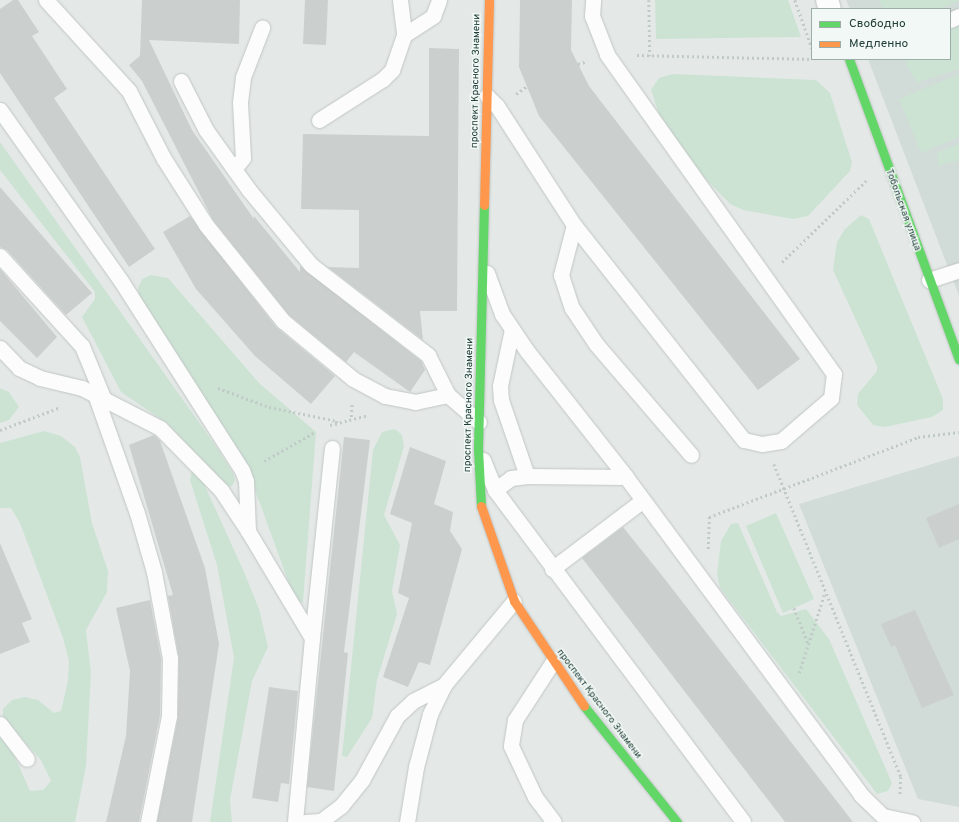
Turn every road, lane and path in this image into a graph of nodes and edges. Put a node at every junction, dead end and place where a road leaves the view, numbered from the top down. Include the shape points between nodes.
1 (46, 0) edge
2 (400, 0) edge
3 (439, 0) edge
4 (489, 0) edge
5 (593, 0) edge
6 (649, 0) edge
7 (795, 0) edge
8 (262, 28) dead end
9 (404, 35) junction
10 (811, 45) edge
11 (811, 59) edge
12 (849, 60) edge
13 (181, 81) dead end
14 (487, 96) junction
15 (0, 110) edge
16 (319, 120) dead end
17 (886, 162) junction
18 (234, 169) junction
19 (574, 225) junction
20 (0, 256) edge
21 (483, 260) junction
22 (959, 270) edge
23 (764, 279) junction
24 (929, 280) junction
25 (512, 329) junction
26 (0, 348) edge
27 (959, 360) edge
28 (178, 374) junction
29 (448, 395) junction
30 (100, 397) junction
31 (66, 405) dead end
32 (351, 417) dead end
33 (337, 421) junction
34 (479, 422) junction
35 (0, 430) edge
36 (959, 432) edge
37 (781, 441) junction
38 (332, 448) joint
39 (478, 448) junction
40 (691, 455) dead end
41 (257, 465) dead end
42 (527, 476) junction
43 (626, 477) junction
44 (782, 487) junction
45 (495, 490) junction
46 (642, 501) junction
47 (709, 517) dead end
48 (248, 531) junction
49 (552, 569) junction
50 (824, 595) junction
51 (514, 601) junction
52 (794, 608) dead end
53 (312, 638) junction
54 (808, 643) junction
55 (805, 653) dead end
56 (552, 663) junction
57 (444, 685) junction
58 (0, 724) edge
59 (27, 760) dead end
60 (900, 800) dead end
61 (148, 822) edge
62 (295, 822) edge
63 (305, 822) edge
64 (407, 822) edge
65 (554, 822) edge
66 (677, 822) edge
67 (743, 822) edge
68 (912, 822) edge

1 - 29 lane via 129,91 164,159 206,225 282,321 353,379 385,396 415,402
2 - 9 lane
3 - 9 lane via 433,16
4 - 14 main road, проспект Красного Знамени
5 - 23 lane via 592,16 606,54
6 - 11 path via 650,56
7 - 10 path
8 - 18 lane via 243,77 240,102 243,158
9 - 16 lane via 392,70 383,79
12 - 17 main road, Тобольская улица
13 - 18 lane via 206,130
14 - 19 lane via 497,106
14 - 21 main road, проспект Красного Знамени
15 - 28 lane via 121,281
17 - 23 path
17 - 24 main road, Тобольская улица
18 - 29 lane via 311,265 428,355
19 - 37 lane via 744,440 762,444
19 - 40 lane via 561,275 572,308 596,344
20 - 30 lane via 82,346
21 - 25 lane via 502,314
21 - 34 main road, проспект Красного Знамени
22 - 24 lane
23 - 37 lane via 834,374 830,398
24 - 27 main road, Тобольская улица
25 - 42 lane via 500,386 501,400
25 - 43 lane
26 - 30 lane via 19,368
28 - 33 path via 269,407
28 - 48 lane via 242,470 246,481
29 - 34 lane
30 - 48 lane via 170,435 221,490
30 - 61 lane via 154,572 170,658 169,716
31 - 35 path
32 - 33 path
33 - 38 path
33 - 41 path
34 - 39 main road, проспект Красного Знамени
36 - 44 path via 918,437
37 - 44 path via 774,464
38 - 53 lane
39 - 45 lane
39 - 51 main road, проспект Красного Знамени via 481,511
42 - 43 lane
42 - 45 lane via 511,478
43 - 46 lane
44 - 47 path
44 - 50 path
45 - 49 lane
46 - 49 lane
46 - 68 lane via 861,795 883,816
48 - 53 lane
49 - 67 lane
50 - 54 path
50 - 60 path via 901,777
51 - 56 main road, проспект Красного Знамени
51 - 57 lane
52 - 54 path
53 - 62 lane
54 - 55 path
56 - 65 lane via 515,720 511,746 535,797
56 - 66 main road, проспект Красного Знамени
57 - 63 lane via 413,701 397,716 362,780 341,806 321,821
57 - 64 lane via 430,714 418,759
58 - 59 lane

